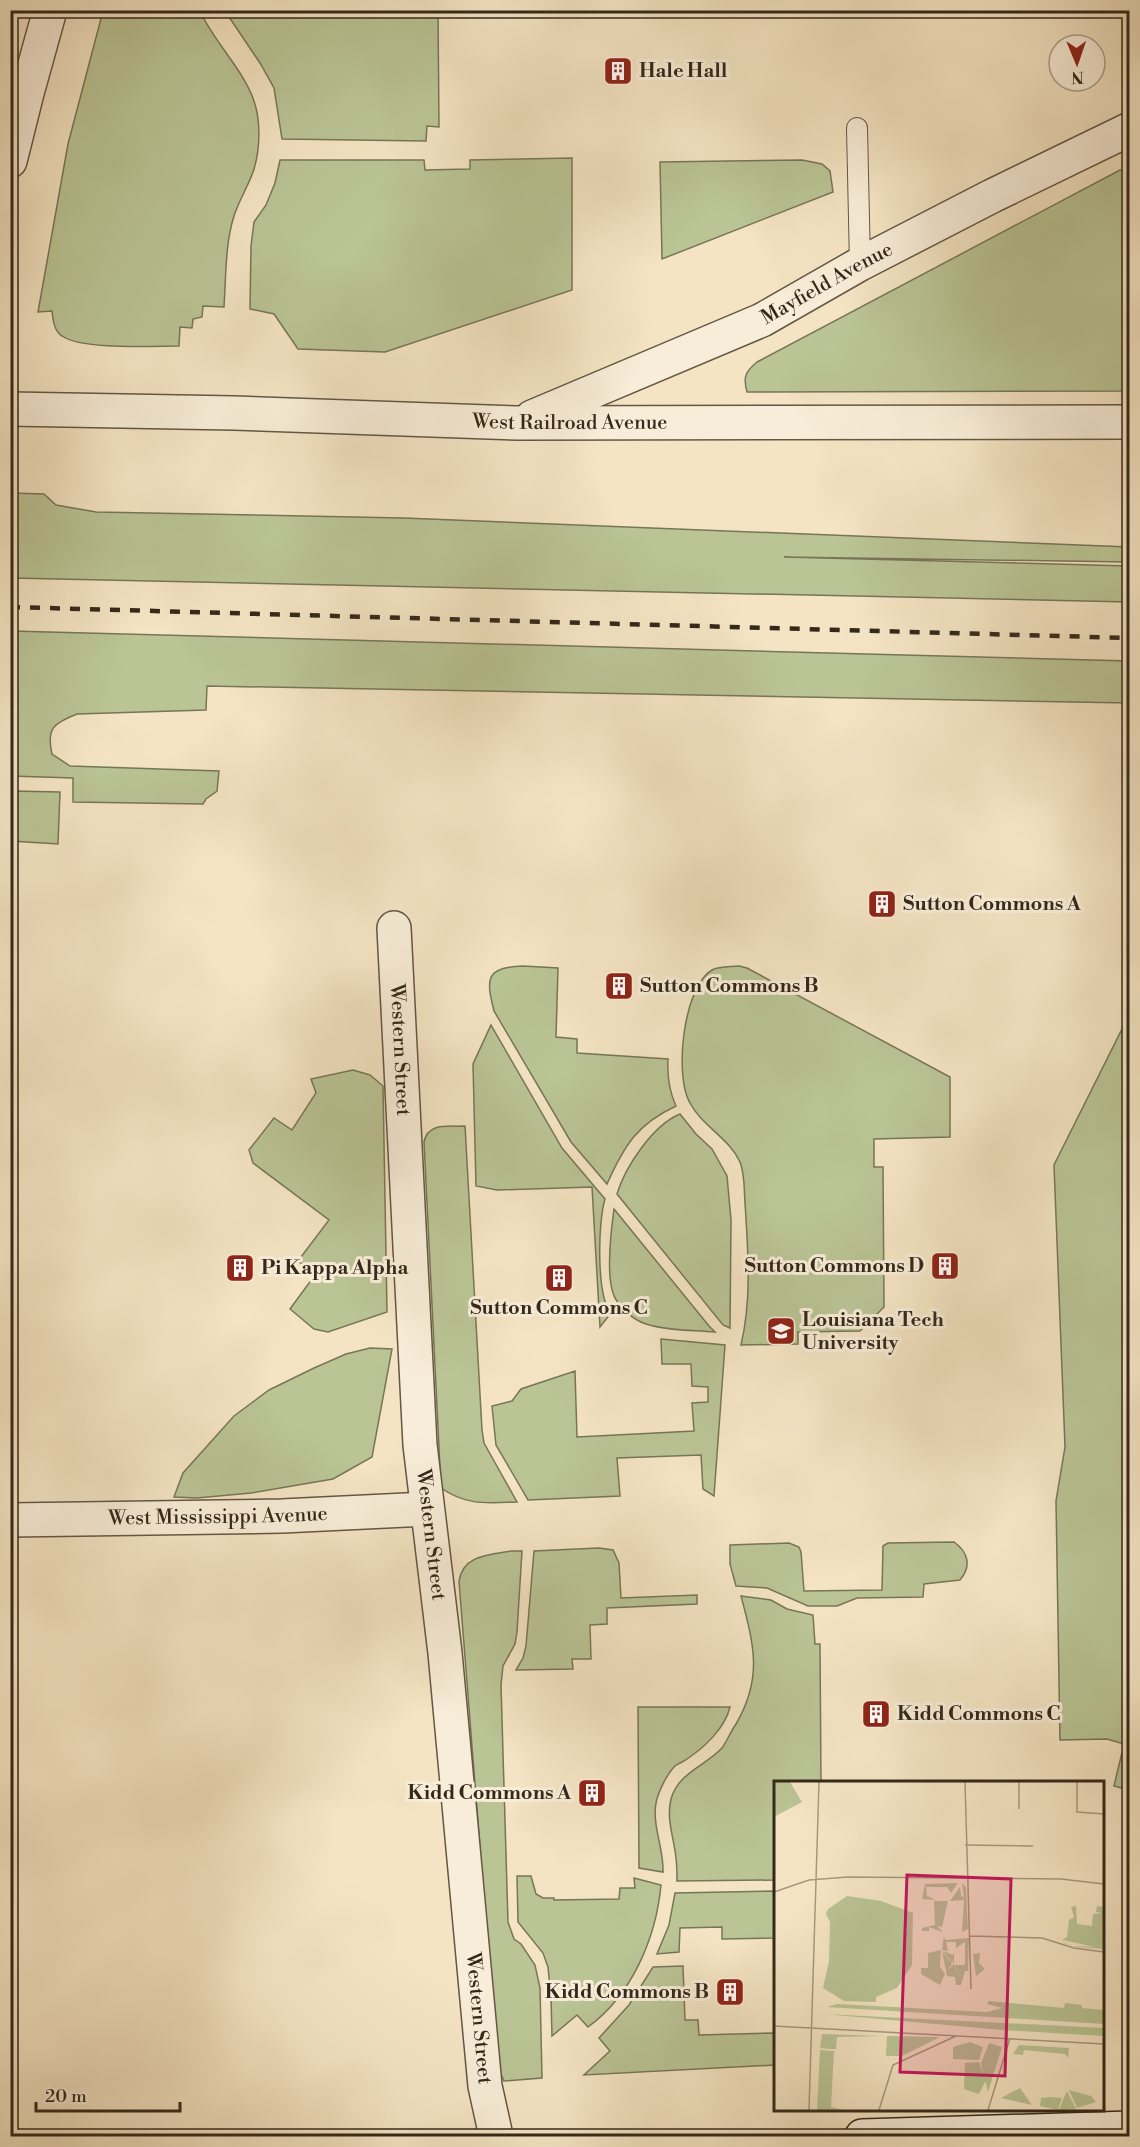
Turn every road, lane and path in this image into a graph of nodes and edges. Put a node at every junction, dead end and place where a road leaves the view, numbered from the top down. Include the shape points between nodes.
1 (50, 10) edge
2 (19, 93) edge
3 (857, 128) dead end
4 (1130, 129) edge
5 (10, 161) edge
6 (860, 264) junction
7 (10, 409) edge
8 (1130, 422) edge
9 (517, 423) junction
10 (394, 928) dead end
11 (427, 1509) junction
12 (10, 1520) edge
13 (1130, 2128) edge
14 (496, 2136) edge
15 (862, 2136) edge

1 - 2 street
2 - 5 street
3 - 6 lane
4 - 6 street, Mayfield Avenue
6 - 9 street, Mayfield Avenue via 762,320
7 - 9 street, West Railroad Avenue
8 - 9 street, West Railroad Avenue
10 - 11 street, Western Street via 420,1445
11 - 12 street, West Mississippi Avenue
11 - 14 street, Western Street via 445,1653 485,2086
13 - 15 street

